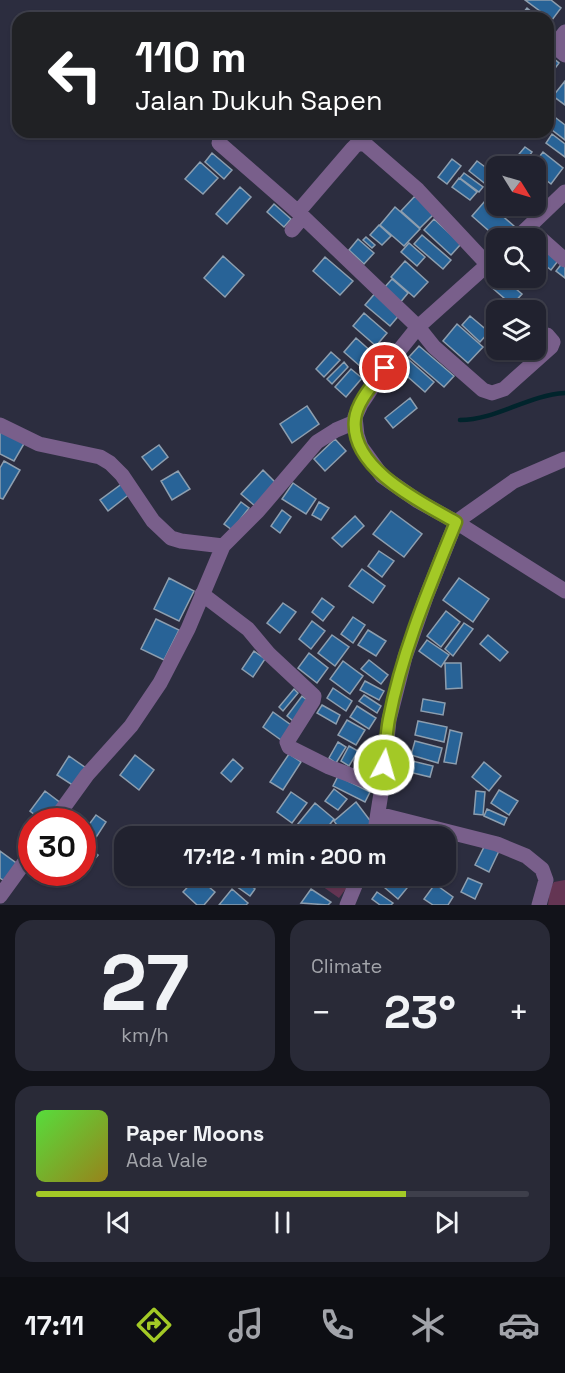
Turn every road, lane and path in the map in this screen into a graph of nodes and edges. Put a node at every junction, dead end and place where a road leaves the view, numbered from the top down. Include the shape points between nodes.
1 (565, 32) edge
2 (565, 55) edge
3 (219, 143) dead end
4 (565, 192) edge
5 (300, 214) junction
6 (529, 228) edge
7 (292, 230) dead end
8 (546, 243) edge
9 (486, 255) edge
10 (565, 260) edge
11 (486, 266) edge
12 (418, 327) junction
13 (547, 335) dead end
14 (355, 422) junction
15 (0, 425) edge
16 (565, 459) edge
17 (456, 522) junction
18 (223, 546) junction
19 (565, 591) edge
20 (202, 594) junction
21 (382, 788) junction
22 (63, 808) edge
23 (378, 814) junction
24 (376, 826) edge
25 (18, 871) edge
26 (355, 886) edge
27 (0, 896) edge
28 (347, 905) edge
29 (539, 905) edge

1 - 2 street via 558,41 559,50
3 - 5 street
4 - 6 street
5 - 7 street
5 - 9 street via 353,148 365,144
5 - 12 street
8 - 10 street
11 - 12 street
12 - 13 street via 472,382 492,393 504,389 551,348 553,342
12 - 14 street via 375,382
14 - 17 street via 361,447 382,476
14 - 18 street via 317,442
15 - 18 street via 39,444 110,463 153,521 171,538
16 - 17 street via 514,481
17 - 19 street
17 - 21 street via 405,657 388,720
18 - 20 street
20 - 21 street via 249,629 269,654 314,696 287,742 289,747
20 - 22 street via 177,653 153,693
21 - 23 street
23 - 24 street
23 - 29 street via 497,844 526,856 542,869 546,880
25 - 27 street
26 - 28 street

